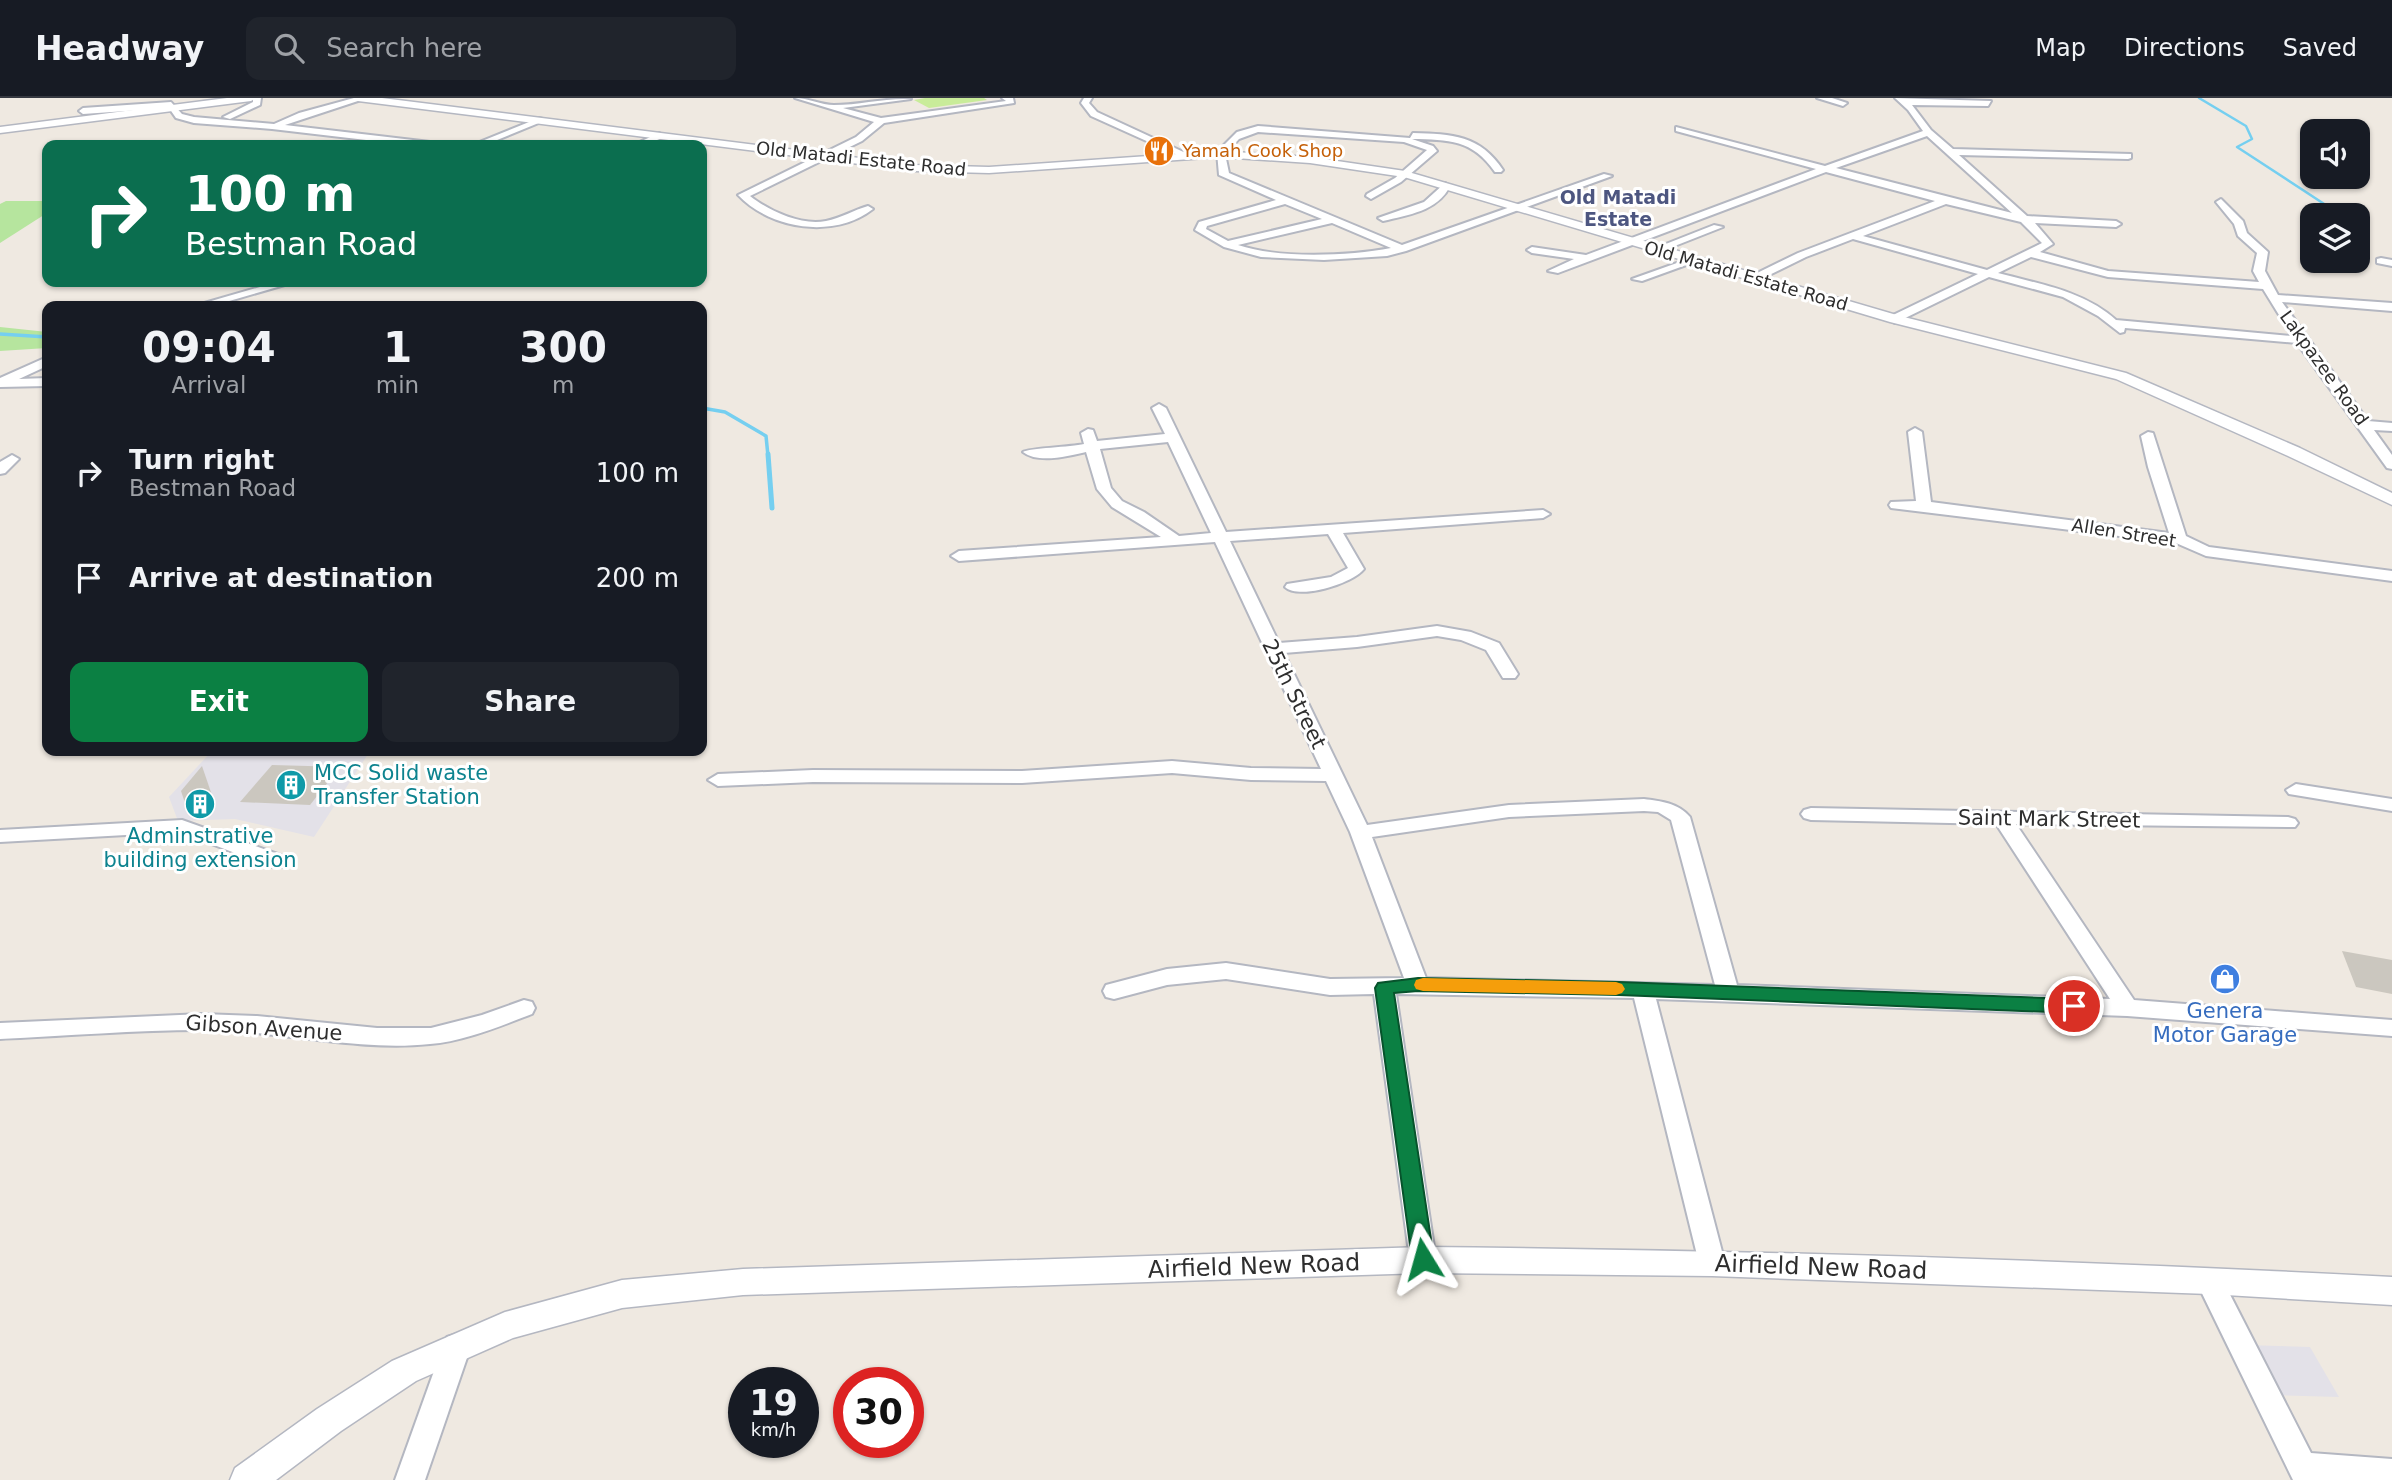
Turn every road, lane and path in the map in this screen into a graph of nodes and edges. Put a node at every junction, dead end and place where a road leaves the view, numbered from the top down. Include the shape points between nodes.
1 (251, 98) edge
2 (257, 98) edge
3 (358, 98) edge
4 (799, 98) edge
5 (1006, 98) edge
6 (1088, 98) edge
7 (1821, 98) edge
8 (363, 99) edge
9 (907, 99) edge
10 (1901, 100) edge
11 (1843, 103) dead end
12 (1988, 103) dead end
13 (831, 107) junction
14 (175, 108) junction
15 (83, 111) dead end
16 (227, 117) dead end
17 (542, 121) junction
18 (881, 121) junction
19 (272, 126) junction
20 (1679, 129) dead end
21 (0, 130) edge
22 (1928, 132) junction
23 (659, 136) junction
24 (1379, 137) junction
25 (388, 140) edge
26 (491, 140) edge
27 (650, 140) edge
28 (691, 140) edge
29 (707, 142) edge
30 (1950, 152) junction
31 (1220, 154) junction
32 (1185, 155) junction
33 (820, 156) junction
34 (2128, 156) dead end
35 (1824, 169) junction
36 (1498, 170) dead end
37 (1405, 174) junction
38 (1607, 176) dead end
39 (1445, 186) junction
40 (1371, 196) dead end
41 (1285, 201) junction
42 (1945, 201) junction
43 (2221, 202) dead end
44 (1516, 207) junction
45 (868, 209) dead end
46 (1383, 218) dead end
47 (2023, 219) junction
48 (1333, 220) junction
49 (2116, 224) dead end
50 (1717, 227) dead end
51 (1853, 236) junction
52 (1629, 241) junction
53 (1228, 244) junction
54 (1402, 248) junction
55 (1658, 249) junction
56 (1532, 250) dead end
57 (2030, 253) junction
58 (1587, 258) junction
59 (1695, 260) junction
60 (1554, 271) dead end
61 (1985, 272) junction
62 (1755, 278) junction
63 (1638, 279) dead end
64 (2267, 286) junction
65 (270, 287) edge
66 (2273, 298) junction
67 (219, 301) edge
68 (2392, 307) edge
69 (1895, 319) junction
70 (2299, 340) junction
71 (42, 363) edge
72 (42, 382) edge
73 (0, 383) edge
74 (1159, 408) dead end
75 (2367, 425) junction
76 (2392, 427) edge
77 (1915, 432) dead end
78 (2148, 436) dead end
79 (1174, 438) junction
80 (1090, 440) junction
81 (1030, 452) dead end
82 (12, 459) dead end
83 (2392, 465) edge
84 (0, 470) edge
85 (2392, 500) edge
86 (1896, 505) dead end
87 (1924, 506) junction
88 (1543, 514) dead end
89 (1332, 528) junction
90 (1222, 536) junction
91 (1173, 538) junction
92 (2179, 539) junction
93 (959, 556) dead end
94 (2392, 576) edge
95 (1293, 587) dead end
96 (1271, 649) junction
97 (1509, 674) dead end
98 (1333, 775) junction
99 (718, 780) dead end
100 (2295, 790) dead end
101 (2392, 805) edge
102 (1811, 814) dead end
103 (2002, 818) junction
104 (2288, 823) dead end
105 (1360, 832) junction
106 (0, 836) edge
107 (279, 862) dead end
108 (1418, 985) junction
109 (1384, 988) junction
110 (1643, 990) junction
111 (1114, 991) dead end
112 (1728, 993) junction
113 (524, 1008) dead end
114 (2127, 1008) junction
115 (2392, 1028) edge
116 (0, 1031) edge
117 (1423, 1259) junction
118 (1712, 1263) junction
119 (2209, 1282) junction
120 (2392, 1291) edge
121 (457, 1346) junction
122 (2305, 1473) edge
123 (2392, 1473) edge
124 (248, 1480) edge
125 (410, 1480) edge

1 - 14 street
2 - 16 street via 257,103
3 - 8 street, Old Matadi Estate Road
4 - 13 street
5 - 18 street via 1010,103
6 - 32 street via 1085,103 1094,114
7 - 11 street
8 - 17 street, Old Matadi Estate Road
8 - 19 street
9 - 13 street
10 - 12 street
10 - 22 street
13 - 18 street
14 - 15 street via 159,105
14 - 19 street via 179,116 194,121
14 - 21 street
17 - 23 street, Old Matadi Estate Road
17 - 26 street
18 - 33 street via 865,135
19 - 25 street
20 - 35 street
22 - 30 street
22 - 35 street
23 - 27 street
23 - 28 street, Old Matadi Estate Road
24 - 31 street via 1251,130 1238,134
24 - 36 street via 1423,136 1465,142 1486,153
24 - 37 street via 1417,141 1430,148 1432,151
29 - 33 street, Old Matadi Estate Road
30 - 34 street
30 - 47 street
31 - 32 street, Old Matadi Estate Road
31 - 37 street, Old Matadi Estate Road via 1310,160
31 - 41 street via 1224,175
32 - 33 street, Old Matadi Estate Road via 989,170 915,168
33 - 45 street via 744,197 758,207 813,226
35 - 42 street
35 - 52 street
37 - 39 street, Old Matadi Estate Road
37 - 40 street
38 - 44 street
39 - 44 street, Old Matadi Estate Road
39 - 46 street via 1432,203
41 - 48 street
41 - 53 street via 1200,228
42 - 47 street
42 - 51 street
43 - 64 street, Lakpazee Road via 2239,223 2242,234 2263,252 2259,271
44 - 52 street, Old Matadi Estate Road
44 - 54 street
47 - 49 street
47 - 57 street via 2048,244
48 - 53 street
48 - 54 street
50 - 55 street
51 - 61 street
51 - 62 street
52 - 55 street, Old Matadi Estate Road
52 - 58 street
53 - 54 street via 1244,250 1302,255 1375,255
55 - 59 street, Old Matadi Estate Road
56 - 58 street
57 - 61 street
57 - 64 street via 2108,274
58 - 60 street
59 - 62 street, Old Matadi Estate Road
59 - 63 street
61 - 69 street
61 - 70 street via 2067,295 2117,326
62 - 69 street, Old Matadi Estate Road
64 - 66 street, Lakpazee Road
65 - 67 street
66 - 68 street
66 - 70 street, Lakpazee Road
69 - 85 street, Old Matadi Estate Road via 2121,376
70 - 75 street, Lakpazee Road
71 - 73 street
72 - 73 street
74 - 79 street, 25th Street
75 - 76 street
75 - 83 street, Lakpazee Road
77 - 87 street
78 - 92 street
79 - 80 street
79 - 90 street, 25th Street
80 - 81 street via 1047,455
80 - 91 street via 1104,489 1117,504
82 - 84 street
86 - 87 street, Allen Street
87 - 92 street, Allen Street
88 - 89 street
89 - 90 street
89 - 95 street via 1356,569 1335,581
90 - 91 street
90 - 96 street, 25th Street
91 - 93 street
92 - 94 street, Allen Street via 2206,551
96 - 97 street via 1437,631 1493,647
96 - 98 street, 25th Street
98 - 99 street via 1172,767 1022,777
98 - 105 street, 25th Street
100 - 101 street
102 - 103 street, Saint Mark Street
103 - 104 street, Saint Mark Street
103 - 114 street
105 - 108 street, 25th Street
105 - 112 street via 1509,811 1663,807 1680,817
106 - 107 street via 182,826
108 - 109 street
108 - 110 street
109 - 111 street via 1330,987 1226,971 1167,977
109 - 117 street
110 - 112 street
110 - 118 street
112 - 114 street
113 - 116 street, Gibson Avenue via 431,1036 202,1022
114 - 115 street
117 - 118 street, Airfield New Road
117 - 121 street, Airfield New Road via 743,1282 622,1294 505,1326
118 - 119 street, Airfield New Road
119 - 120 street, Airfield New Road
119 - 122 street
121 - 124 street, Airfield New Road via 404,1371
121 - 125 street
122 - 123 street

